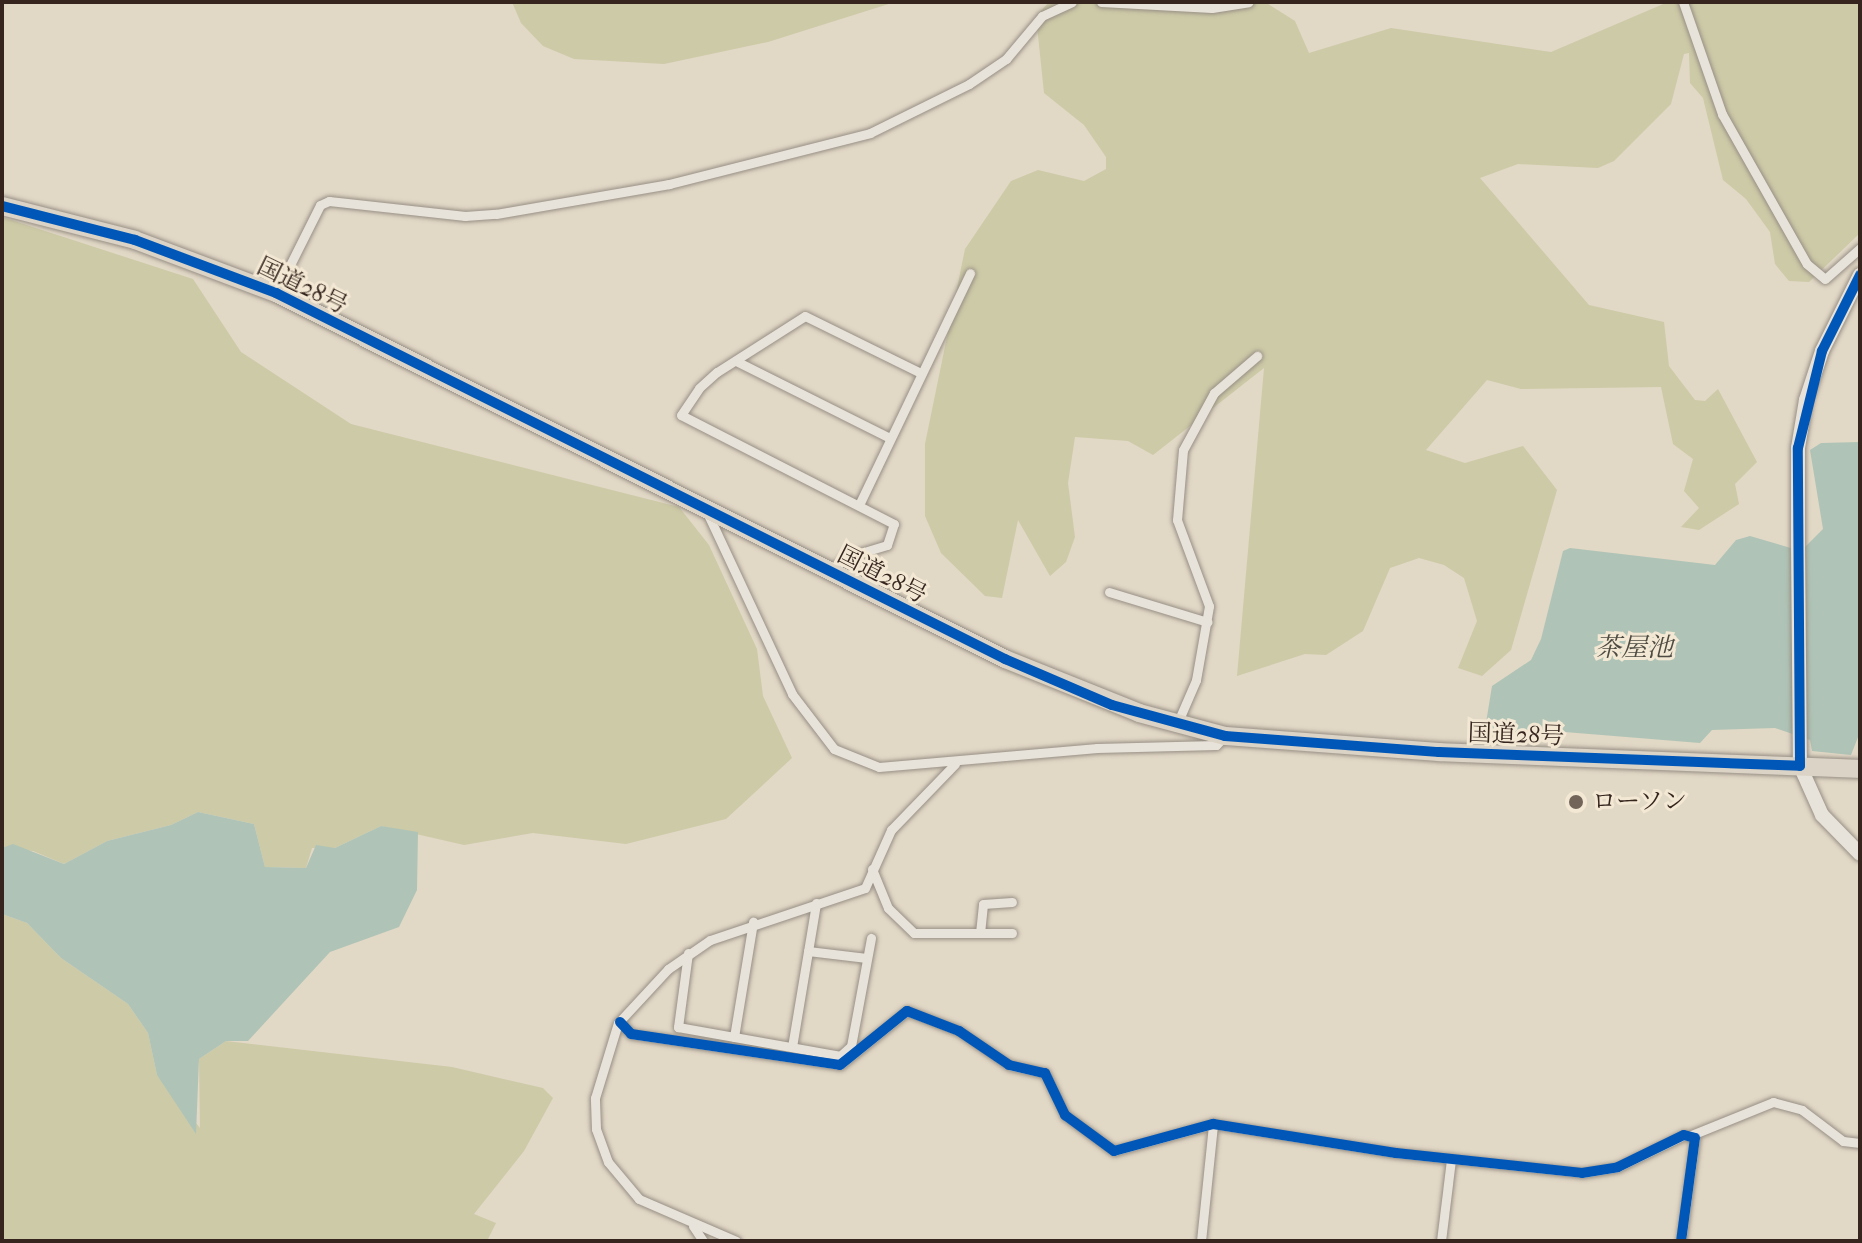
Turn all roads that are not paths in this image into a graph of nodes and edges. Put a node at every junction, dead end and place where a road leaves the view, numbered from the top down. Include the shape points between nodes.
1 (1072, 2) edge
2 (1101, 2) edge
3 (1249, 2) edge
4 (1683, 2) edge
5 (2, 206) edge
6 (1860, 248) edge
7 (970, 273) dead end
8 (1860, 275) edge
9 (276, 293) junction
10 (1257, 356) dead end
11 (736, 361) junction
12 (921, 373) junction
13 (890, 438) junction
14 (859, 505) junction
15 (706, 510) junction
16 (832, 572) junction
17 (1109, 592) dead end
18 (1208, 622) junction
19 (1177, 724) junction
20 (1225, 736) junction
21 (955, 764) junction
22 (1800, 766) junction
23 (1860, 769) edge
24 (1860, 854) edge
25 (872, 869) junction
26 (1012, 902) dead end
27 (816, 903) junction
28 (753, 922) junction
29 (980, 933) junction
30 (1012, 933) dead end
31 (871, 938) dead end
32 (808, 951) junction
33 (688, 953) junction
34 (867, 958) junction
35 (620, 1022) junction
36 (734, 1037) junction
37 (792, 1047) junction
38 (1213, 1124) junction
39 (1689, 1136) junction
40 (1860, 1143) edge
41 (1451, 1159) junction
42 (693, 1226) junction
43 (703, 1241) edge
44 (736, 1241) edge
45 (1201, 1241) edge
46 (1441, 1241) edge
47 (1681, 1241) edge

1 - 9 street via 1042,16 1006,59 969,84 870,133 669,184 496,214 465,216 329,201 320,205
2 - 3 street via 1212,8
4 - 6 street via 1722,114 1807,264 1825,279
5 - 9 highway, 国道28号 via 150,244
7 - 12 street
8 - 22 street via 1822,351 1798,448
9 - 15 highway, 国道28号
10 - 18 street via 1214,393 1183,450 1177,520 1209,606
11 - 12 street via 805,316
11 - 13 street
11 - 14 street via 699,388 681,415
12 - 13 street
13 - 14 street
14 - 16 street via 894,524 895,531 887,545 844,558
15 - 16 highway, 国道28号
15 - 21 street via 792,694 834,749 879,767
16 - 19 highway, 国道28号 via 1049,680
17 - 18 street
18 - 19 street via 1196,680
19 - 20 highway, 国道28号
20 - 21 street via 1216,745 1097,748
20 - 22 highway, 国道28号 via 1439,752
21 - 25 street via 891,830
22 - 23 highway, 国道28号
22 - 24 street via 1822,815
25 - 27 street via 865,888
25 - 29 street via 888,908 914,933
26 - 29 street via 983,904
27 - 28 street
27 - 32 street
28 - 33 street
28 - 36 street
29 - 30 street
31 - 34 street
32 - 34 street
32 - 37 street
33 - 35 street
33 - 36 street via 678,1027
34 - 37 street via 851,1046 840,1056
35 - 38 street via 631,1034 840,1065 907,1011 959,1031 1009,1065 1045,1073 1065,1115 1114,1151
35 - 42 street via 595,1098 599,1141 628,1192
36 - 37 street
38 - 41 street
38 - 45 street
39 - 40 street via 1773,1102 1802,1110 1843,1141
39 - 41 street via 1618,1167 1582,1173
39 - 47 street via 1695,1138
41 - 46 street
42 - 43 street
42 - 44 street

